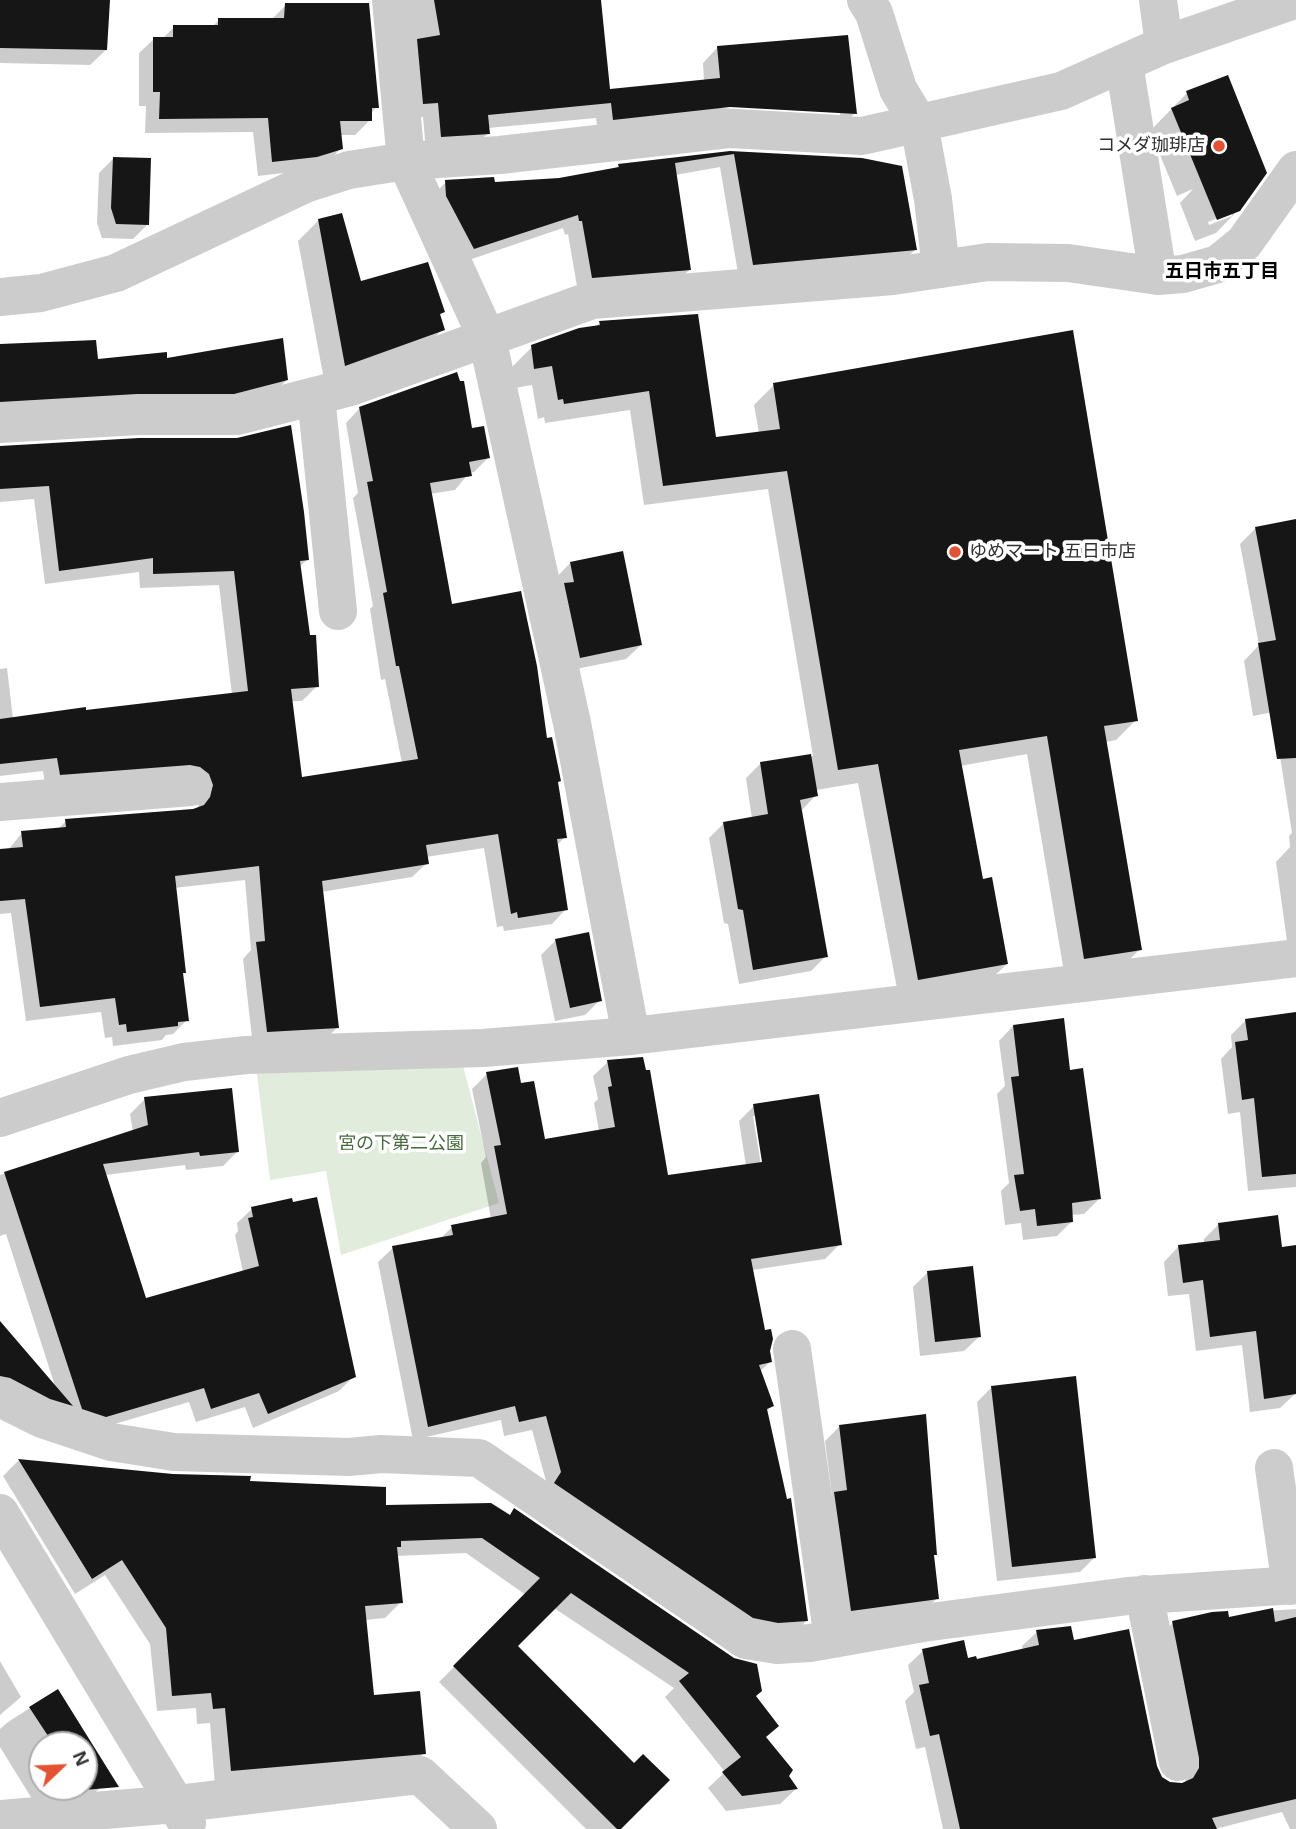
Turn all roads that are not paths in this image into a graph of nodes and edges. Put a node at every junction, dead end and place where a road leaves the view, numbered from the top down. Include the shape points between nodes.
1 (391, 0) edge
2 (866, 0) edge
3 (1158, 0) edge
4 (1294, 0) edge
5 (1164, 45) junction
6 (1124, 63) junction
7 (919, 124) junction
8 (405, 161) junction
9 (1296, 170) edge
10 (942, 269) junction
11 (1158, 276) junction
12 (0, 297) edge
13 (487, 338) junction
14 (316, 396) junction
15 (0, 424) edge
16 (338, 611) dead end
17 (191, 787) dead end
18 (0, 802) edge
19 (1296, 958) edge
20 (631, 1036) junction
21 (0, 1118) edge
22 (792, 1349) dead end
23 (0, 1398) edge
24 (1274, 1468) dead end
25 (0, 1513) edge
26 (1293, 1585) edge
27 (1144, 1594) junction
28 (833, 1639) junction
29 (1178, 1762) dead end
30 (183, 1816) edge
31 (0, 1819) edge
32 (478, 1829) edge

1 - 8 street
2 - 7 street via 898,89
3 - 5 street
4 - 5 street
5 - 6 street
6 - 7 street via 1061,91
6 - 11 street
7 - 8 street via 862,136 729,129
7 - 10 street
8 - 12 street via 349,170 305,184 116,273 41,293
8 - 13 street
9 - 11 street via 1244,243 1218,264
10 - 11 street via 988,262 1068,263
10 - 13 street via 592,300
13 - 14 street
13 - 20 street via 572,723
14 - 15 street via 237,416
14 - 16 street
17 - 18 street
19 - 20 street
20 - 21 street via 184,1062 129,1075
22 - 28 street
23 - 28 street via 42,1419 111,1442 174,1452 479,1458 746,1640 777,1645
24 - 26 street
25 - 30 street
26 - 27 street
27 - 28 street
27 - 29 street
30 - 31 street
30 - 32 street via 420,1775

